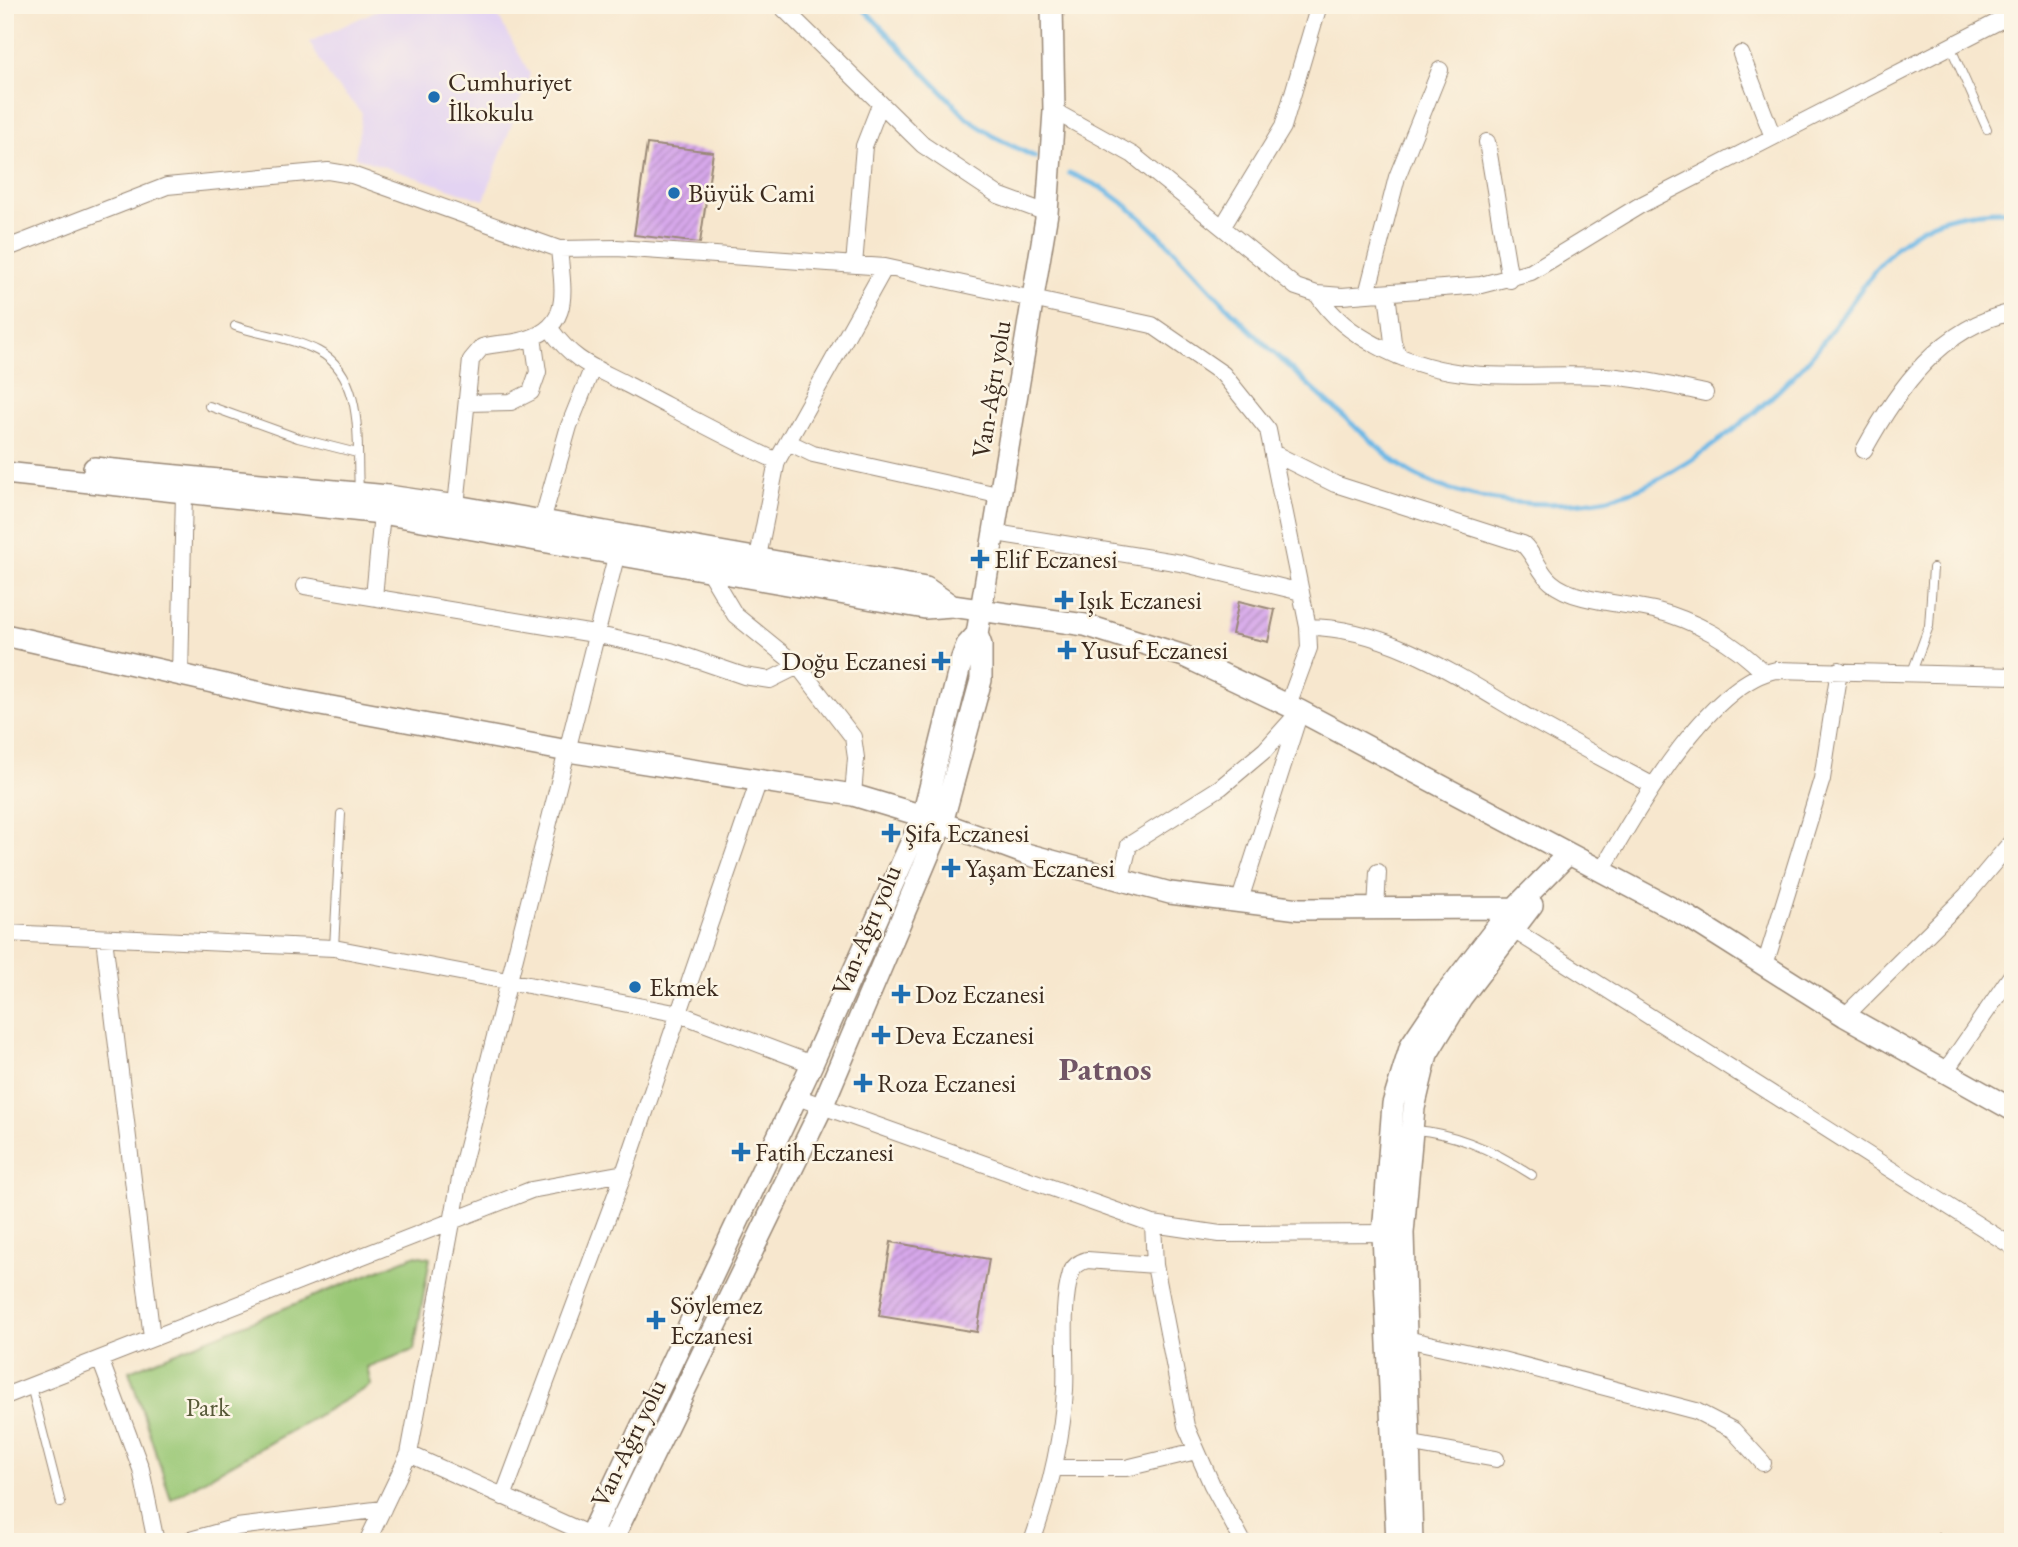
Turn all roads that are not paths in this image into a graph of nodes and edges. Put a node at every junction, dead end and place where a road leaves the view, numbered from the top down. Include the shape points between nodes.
1 (13, 5) edge
2 (780, 5) edge
3 (1052, 5) edge
4 (1319, 5) edge
5 (2013, 14) edge
6 (5, 19) edge
7 (1950, 46) junction
8 (1741, 54) dead end
9 (1440, 70) dead end
10 (880, 105) junction
11 (1054, 111) junction
12 (1987, 129) dead end
13 (1773, 137) junction
14 (1487, 142) dead end
15 (1047, 213) junction
16 (1223, 226) junction
17 (559, 248) junction
18 (5, 249) edge
19 (855, 265) junction
20 (885, 267) junction
21 (1510, 280) junction
22 (1387, 293) junction
23 (1317, 294) junction
24 (1367, 294) junction
25 (1034, 300) junction
26 (2013, 312) edge
27 (234, 326) dead end
28 (551, 330) junction
29 (533, 337) junction
30 (1398, 356) junction
31 (592, 369) junction
32 (1705, 393) dead end
33 (467, 402) junction
34 (209, 406) dead end
35 (788, 442) junction
36 (1864, 450) dead end
37 (357, 453) junction
38 (1273, 453) junction
39 (5, 460) edge
40 (777, 461) junction
41 (5, 473) edge
42 (184, 492) junction
43 (360, 494) junction
44 (1002, 496) junction
45 (456, 506) junction
46 (382, 513) junction
47 (542, 522) junction
48 (996, 533) junction
49 (619, 543) junction
50 (756, 566) junction
51 (707, 568) junction
52 (1933, 568) dead end
53 (305, 586) dead end
54 (1301, 592) junction
55 (374, 597) junction
56 (982, 610) junction
57 (1308, 626) junction
58 (594, 634) junction
59 (5, 635) edge
60 (798, 666) junction
61 (1839, 670) junction
62 (1912, 672) junction
63 (1764, 673) junction
64 (180, 676) junction
65 (2013, 676) edge
66 (1294, 708) junction
67 (568, 751) junction
68 (760, 780) junction
69 (1653, 785) junction
70 (853, 795) junction
71 (341, 814) dead end
72 (932, 819) junction
73 (2013, 840) edge
74 (1567, 855) junction
75 (1378, 872) dead end
76 (1601, 872) junction
77 (1120, 882) junction
78 (1240, 903) junction
79 (1376, 910) junction
80 (1515, 916) junction
81 (5, 933) edge
82 (104, 938) junction
83 (334, 948) junction
84 (1765, 965) junction
85 (2013, 973) edge
86 (507, 983) junction
87 (680, 1014) junction
88 (1845, 1016) junction
89 (812, 1064) junction
90 (1944, 1073) junction
91 (797, 1097) junction
92 (822, 1107) junction
93 (2013, 1110) edge
94 (1412, 1130) junction
95 (624, 1173) junction
96 (1532, 1175) dead end
97 (452, 1223) junction
98 (1153, 1224) junction
99 (1393, 1233) junction
100 (2013, 1247) edge
101 (1155, 1265) junction
102 (1396, 1337) junction
103 (152, 1338) junction
104 (100, 1359) junction
105 (31, 1386) junction
106 (5, 1396) edge
107 (1407, 1443) junction
108 (1196, 1451) junction
109 (409, 1454) junction
110 (1496, 1459) dead end
111 (1763, 1463) dead end
112 (1054, 1468) junction
113 (503, 1497) junction
114 (61, 1503) dead end
115 (383, 1509) junction
116 (605, 1539) edge
117 (156, 1542) edge
118 (183, 1542) edge
119 (367, 1542) edge
120 (1032, 1542) edge
121 (1243, 1542) edge
122 (1397, 1542) edge
123 (1412, 1542) edge

1 - 6 lane
2 - 10 street
3 - 11 main road, Van-Ağrı yolu
4 - 16 street via 1283,127
5 - 7 street
7 - 12 lane
7 - 13 street
8 - 13 street
9 - 24 street via 1397,177
10 - 15 street via 959,172 998,195
10 - 19 street via 863,146
11 - 15 main road, Van-Ağrı yolu
11 - 16 street via 1133,155
13 - 21 street via 1639,206 1548,264
14 - 21 street
15 - 25 main road, Van-Ağrı yolu
16 - 23 street via 1296,287
17 - 18 street via 352,174 328,171 167,186
17 - 19 street
17 - 28 street via 562,295
19 - 20 street
20 - 25 street
20 - 35 street
21 - 22 street
22 - 24 street
22 - 30 street
23 - 24 street
23 - 30 street via 1350,331
25 - 38 street via 1152,325 1223,374 1268,430
25 - 44 main road, Van-Ağrı yolu
26 - 36 street via 1959,332 1936,352 1896,398
27 - 37 lane via 318,352 336,366 353,398
28 - 29 street
28 - 31 street via 575,359
29 - 33 street via 477,351 470,366
29 - 33 street via 538,372 531,392 511,402
30 - 32 street via 1446,373 1605,376
31 - 40 street
31 - 47 street via 569,426
33 - 45 street
34 - 37 lane
35 - 40 street
35 - 44 street via 813,454
37 - 43 lane
38 - 54 street
38 - 63 street via 1335,484 1522,544 1551,583 1587,597 1675,616 1721,639
39 - 43 main road
40 - 50 street
41 - 42 main road
42 - 46 main road
42 - 64 street
43 - 45 main road
44 - 48 main road, Van-Ağrı yolu
45 - 47 main road
46 - 49 main road
46 - 55 street
47 - 49 main road
48 - 54 street via 1181,563
48 - 56 main road, Van-Ağrı yolu
49 - 50 main road
49 - 51 main road
49 - 58 street
50 - 51 main road
50 - 56 main road via 926,588 952,606
51 - 60 street via 735,615
52 - 62 lane via 1929,626
53 - 55 street
54 - 57 street
55 - 58 street
56 - 66 main road via 1098,629 1184,656
56 - 72 main road, Van-Ağrı yolu via 977,634 981,680
57 - 66 street via 1307,656
57 - 69 street via 1364,635 1431,663
58 - 60 street via 744,676 770,680
58 - 67 street
59 - 64 main road
60 - 70 street via 856,743
61 - 62 street
61 - 63 street
61 - 84 street via 1822,779
62 - 65 street
63 - 69 street via 1731,694
64 - 67 main road
66 - 74 main road
66 - 77 street via 1265,750 1221,787 1129,845
66 - 78 street
67 - 68 main road
67 - 86 street
68 - 70 main road
68 - 87 street
69 - 76 street
70 - 72 main road
71 - 83 lane
72 - 77 main road
72 - 89 main road
72 - 92 main road, Van-Ağrı yolu
73 - 88 street via 1966,896
74 - 76 main road
74 - 80 main road
75 - 79 street
76 - 84 main road via 1690,918
77 - 78 main road
78 - 79 main road
79 - 80 main road
80 - 94 main road via 1427,1054
80 - 99 main road via 1411,1045 1393,1104
80 - 100 street
81 - 82 street
82 - 83 street
82 - 103 street
83 - 86 street
84 - 88 main road
85 - 90 street
86 - 87 street
86 - 97 street
87 - 89 street
87 - 95 street
88 - 90 main road
89 - 91 main road
90 - 93 main road
91 - 92 street
91 - 116 main road
92 - 98 street
92 - 116 main road, Van-Ağrı yolu
94 - 96 lane via 1458,1140 1507,1159
94 - 99 main road
95 - 97 street via 531,1190
95 - 113 street
97 - 103 street
97 - 109 street
98 - 99 street via 1220,1234
98 - 101 street
99 - 102 main road
101 - 108 street via 1186,1426
101 - 112 street via 1087,1260 1074,1268 1065,1328 1062,1424
102 - 107 main road
102 - 111 street via 1696,1411 1733,1430
102 - 122 main road
103 - 104 street
104 - 105 street
104 - 117 street via 141,1469
105 - 106 street
105 - 114 lane
107 - 110 street
107 - 123 main road
108 - 112 street via 1126,1468
108 - 121 street
109 - 113 street
109 - 115 street
112 - 120 street
113 - 116 street
115 - 118 street via 237,1527
115 - 119 street

